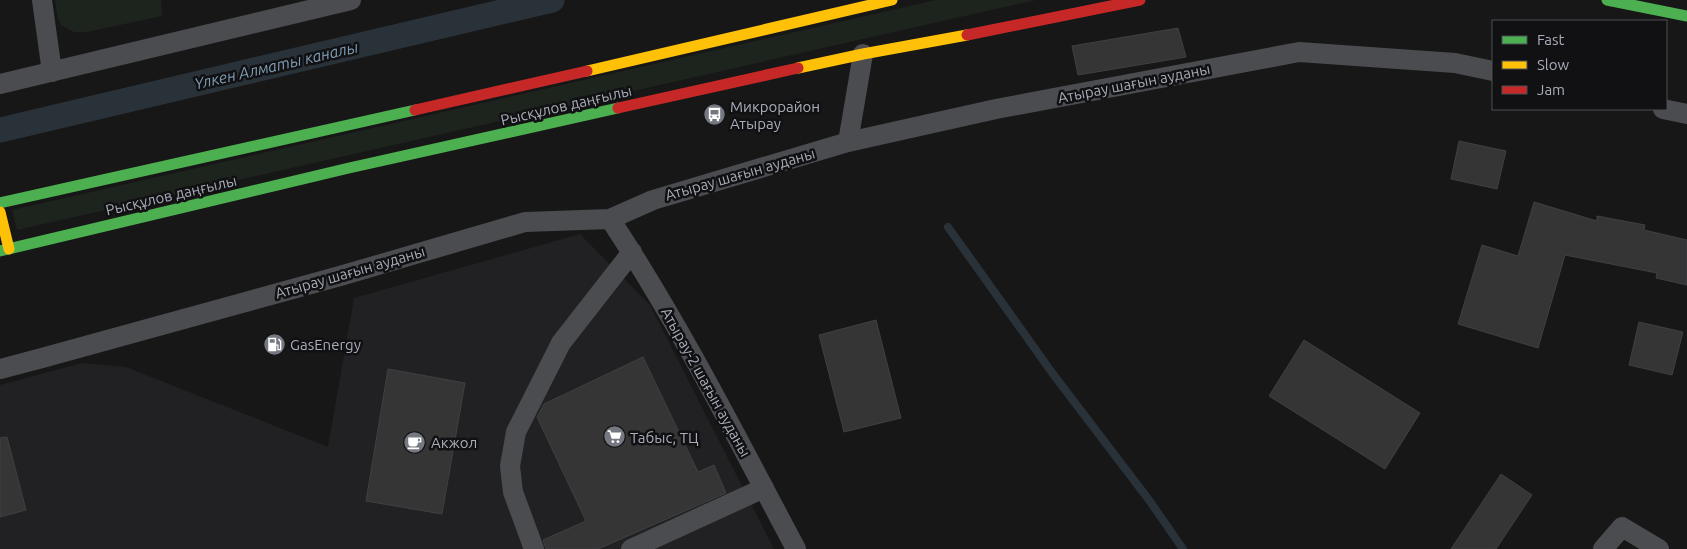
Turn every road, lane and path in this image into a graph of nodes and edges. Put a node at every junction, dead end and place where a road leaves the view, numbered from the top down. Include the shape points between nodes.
1 (42, 0) edge
2 (351, 0) edge
3 (892, 0) edge
4 (1140, 0) edge
5 (1607, 0) edge
6 (1687, 16) edge
7 (863, 54) junction
8 (1492, 71) edge
9 (52, 72) junction
10 (0, 84) edge
11 (1667, 110) edge
12 (1687, 114) edge
13 (848, 142) junction
14 (0, 203) edge
15 (0, 212) edge
16 (610, 219) junction
17 (5, 250) edge
18 (632, 252) junction
19 (0, 369) edge
20 (764, 488) junction
21 (534, 549) edge
22 (630, 549) edge
23 (796, 549) edge
24 (1604, 549) edge
25 (1659, 549) edge

1 - 9 street
2 - 9 street
3 - 14 main road, Рысқұлов даңғылы
4 - 7 main road, Рысқұлов даңғылы
5 - 6 main road
7 - 13 street
7 - 17 main road, Рысқұлов даңғылы via 349,168
8 - 13 street, Атырау шағын ауданы via 1455,63 1299,52 996,109
9 - 10 street
11 - 12 street
13 - 16 street, Атырау шағын ауданы via 653,200
15 - 17 main road
16 - 18 street, Атырау-2 шағын ауданы
16 - 19 street, Атырау шағын ауданы via 525,222
18 - 20 street, Атырау-2 шағын ауданы
18 - 21 street via 561,343 516,432 510,466 513,492
20 - 22 street
20 - 23 street, Атырау-2 шағын ауданы
24 - 25 street via 1622,527

